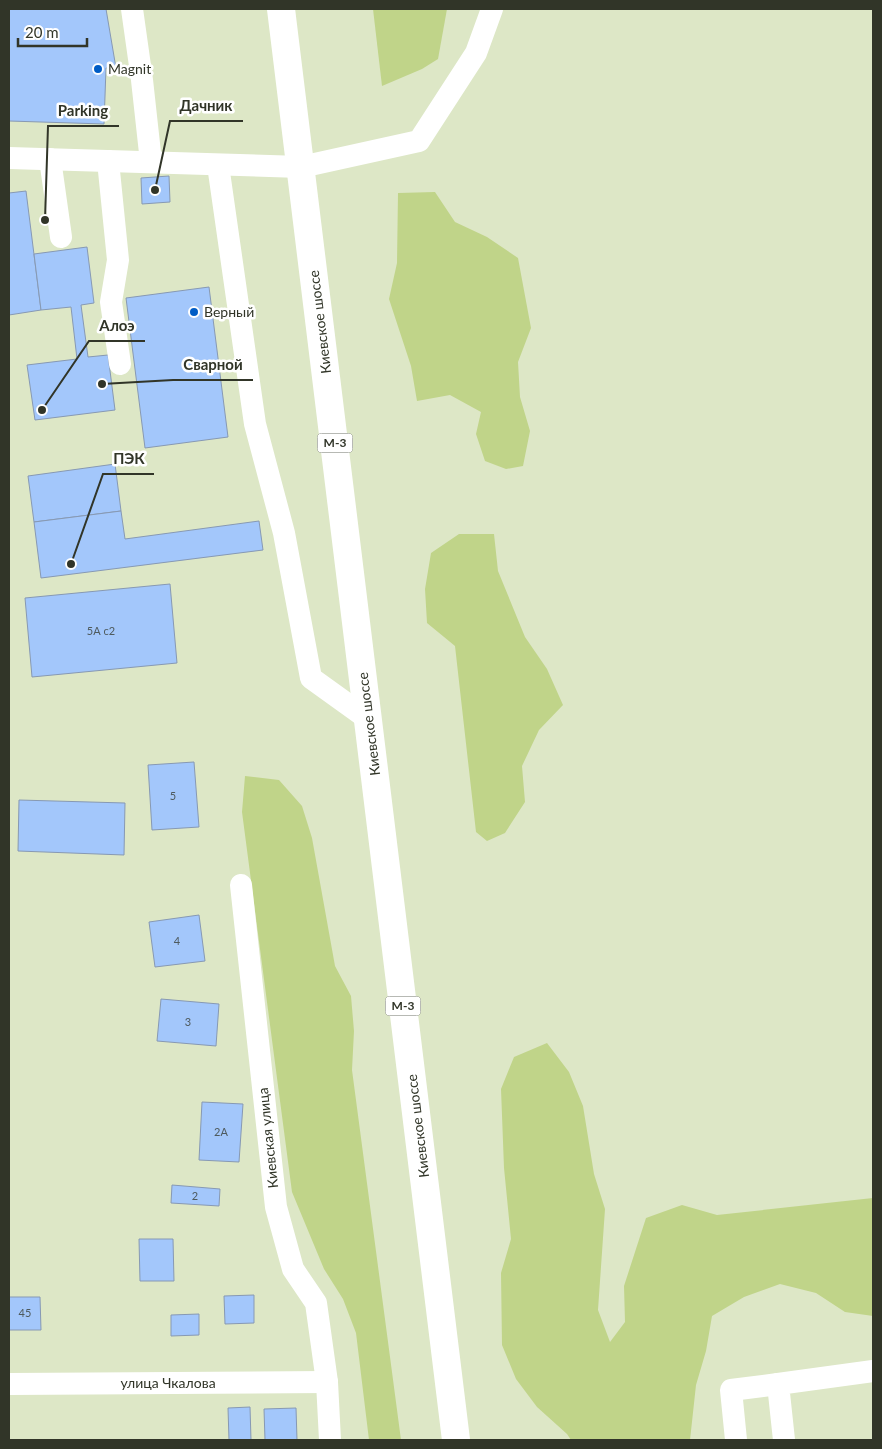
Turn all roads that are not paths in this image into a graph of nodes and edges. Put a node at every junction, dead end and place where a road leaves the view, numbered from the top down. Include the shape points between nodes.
1 (132, 9) edge
2 (281, 9) edge
3 (492, 9) edge
4 (9, 158) edge
5 (50, 159) junction
6 (108, 161) junction
7 (151, 162) junction
8 (218, 165) junction
9 (301, 167) junction
10 (61, 236) dead end
11 (120, 364) dead end
12 (368, 719) junction
13 (241, 885) dead end
14 (873, 1372) edge
15 (326, 1382) junction
16 (9, 1384) edge
17 (778, 1384) junction
18 (330, 1440) edge
19 (456, 1440) edge
20 (736, 1440) edge
21 (784, 1440) edge

1 - 7 street
2 - 9 highway, Киевское шоссе / М-3
3 - 9 street via 476,53 419,141
4 - 5 street
5 - 6 street
5 - 10 street
6 - 7 street
6 - 11 street via 118,260 111,302
7 - 8 street
8 - 9 street
8 - 12 street via 255,424 284,534 311,678
9 - 12 highway, Киевское шоссе / М-3
12 - 19 highway, Киевское шоссе / М-3
13 - 15 street, Киевская улица via 276,1207 293,1269 316,1303
14 - 17 street
15 - 16 street, улица Чкалова
15 - 18 street, Киевская улица
17 - 20 street via 731,1390
17 - 21 street

